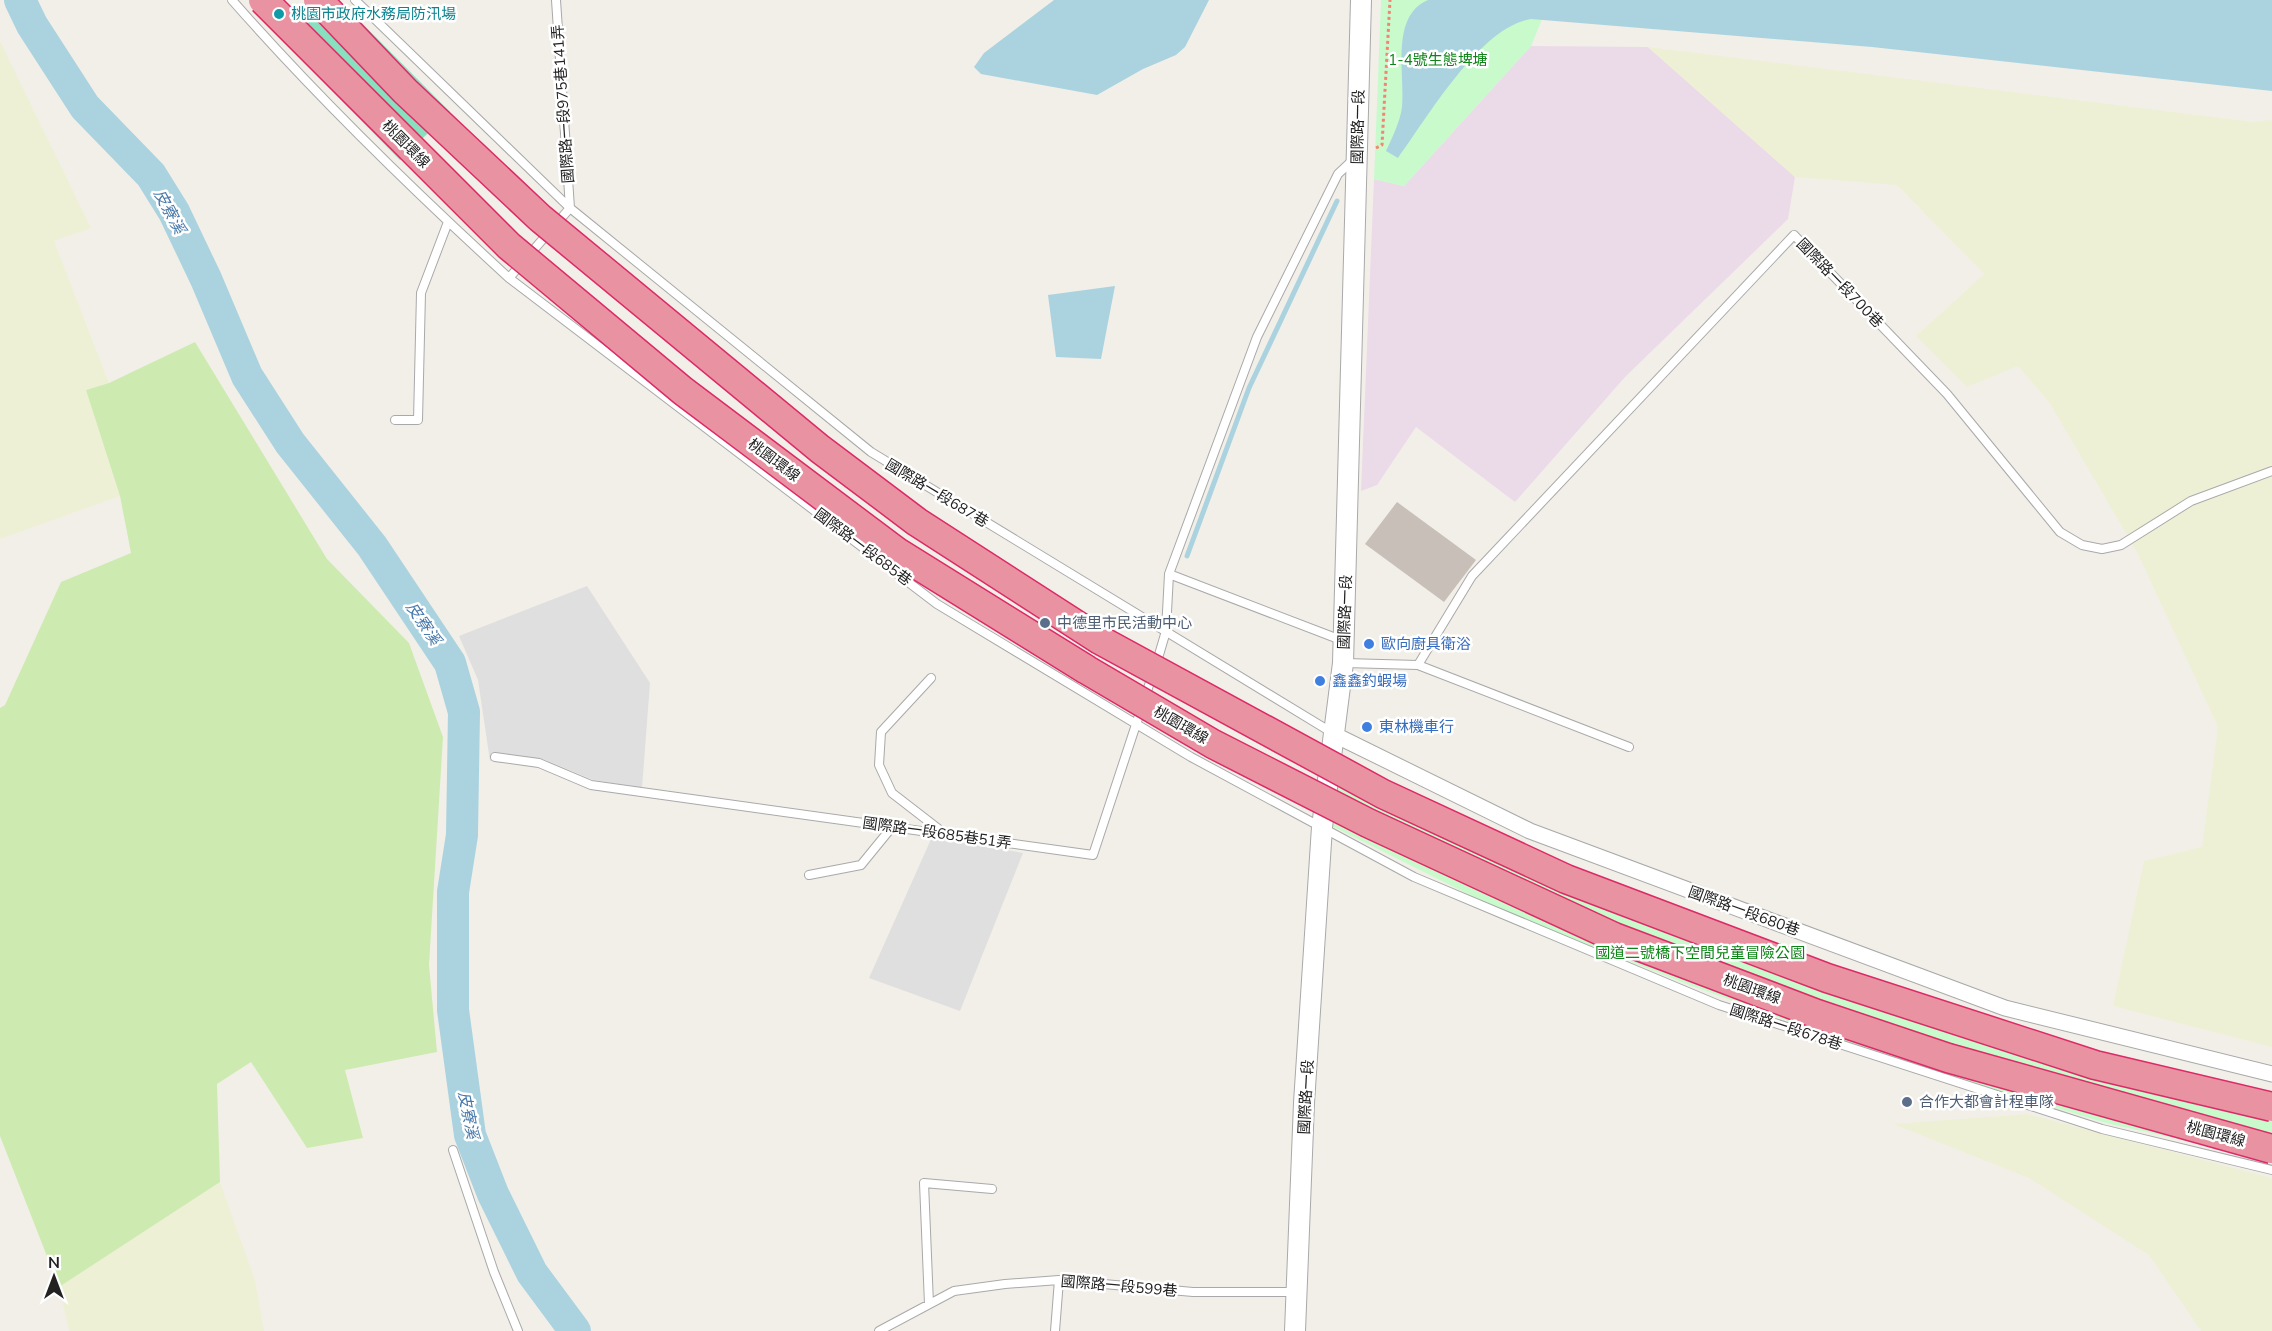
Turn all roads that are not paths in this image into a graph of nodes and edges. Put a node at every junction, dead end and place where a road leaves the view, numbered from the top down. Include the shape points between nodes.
1 (232, 0) edge
2 (263, 0) edge
3 (318, 0) edge
4 (355, 0) edge
5 (556, 0) edge
6 (1361, 0) edge
7 (1358, 156) junction
8 (570, 207) junction
9 (448, 222) junction
10 (509, 278) junction
11 (395, 420) dead end
12 (2272, 471) edge
13 (1169, 574) junction
14 (1166, 631) junction
15 (1344, 641) junction
16 (1343, 663) junction
17 (1418, 665) junction
18 (931, 678) dead end
19 (1138, 725) junction
20 (1335, 735) junction
21 (1629, 747) dead end
22 (495, 757) dead end
23 (892, 827) junction
24 (1322, 827) junction
25 (946, 835) junction
26 (809, 875) dead end
27 (2272, 1074) edge
28 (2272, 1107) edge
29 (2272, 1149) edge
30 (453, 1150) dead end
31 (2272, 1170) edge
32 (992, 1189) dead end
33 (1059, 1280) junction
34 (1298, 1292) junction
35 (929, 1304) junction
36 (518, 1331) edge
37 (879, 1331) edge
38 (1055, 1331) edge
39 (1295, 1331) edge

1 - 9 lane, 國際路一段685巷 via 282,57
2 - 29 highway, 桃園環線, bridge via 509,246 683,391 897,552 1213,744 1368,823 1614,937 1817,1014 1948,1058
3 - 28 highway, bridge via 405,91 540,218 820,449 917,522 1100,640 1383,794 1566,879 1827,978 2095,1065
4 - 8 lane, 國際路一段687巷
5 - 8 lane, 國際路一段975巷141弄
6 - 7 street, 國際路一段
7 - 13 lane, 國際路一段685巷51弄 via 1338,174 1257,337
7 - 15 street, 國際路一段
8 - 10 lane
8 - 14 lane, 國際路一段687巷 via 871,452
9 - 10 lane, 國際路一段685巷
9 - 11 lane via 421,293 418,420
10 - 19 lane, 國際路一段685巷 via 937,604
12 - 17 lane, 國際路一段700巷 via 2191,501 2121,545 2102,549 2082,545 2060,532 1947,394 1794,235 1472,576
13 - 14 lane, 國際路一段685巷51弄
13 - 15 lane
14 - 19 lane, 國際路一段685巷51弄
14 - 20 lane, 國際路一段687巷
15 - 16 street, 國際路一段
16 - 17 lane
16 - 20 street, 國際路一段
17 - 21 lane
18 - 25 lane via 881,732 879,765 892,793
19 - 24 lane, 國際路一段685巷
19 - 25 lane, 國際路一段685巷51弄 via 1093,855
20 - 24 street, 國際路一段
20 - 27 street, 國際路一段680巷 via 1530,831 2005,1008
22 - 23 lane, 國際路一段685巷51弄 via 539,763 591,785
23 - 25 lane, 國際路一段685巷51弄
23 - 26 lane via 861,865
24 - 31 lane, 國際路一段678巷 via 1414,877 1719,1005 2102,1129
24 - 34 street, 國際路一段 via 1304,1103
30 - 36 lane
32 - 35 lane via 924,1183
33 - 34 lane, 國際路一段599巷 via 1193,1292
33 - 35 lane, 國際路一段599巷 via 954,1292
33 - 38 lane
34 - 39 street, 國際路一段
35 - 37 lane, 國際路一段599巷

